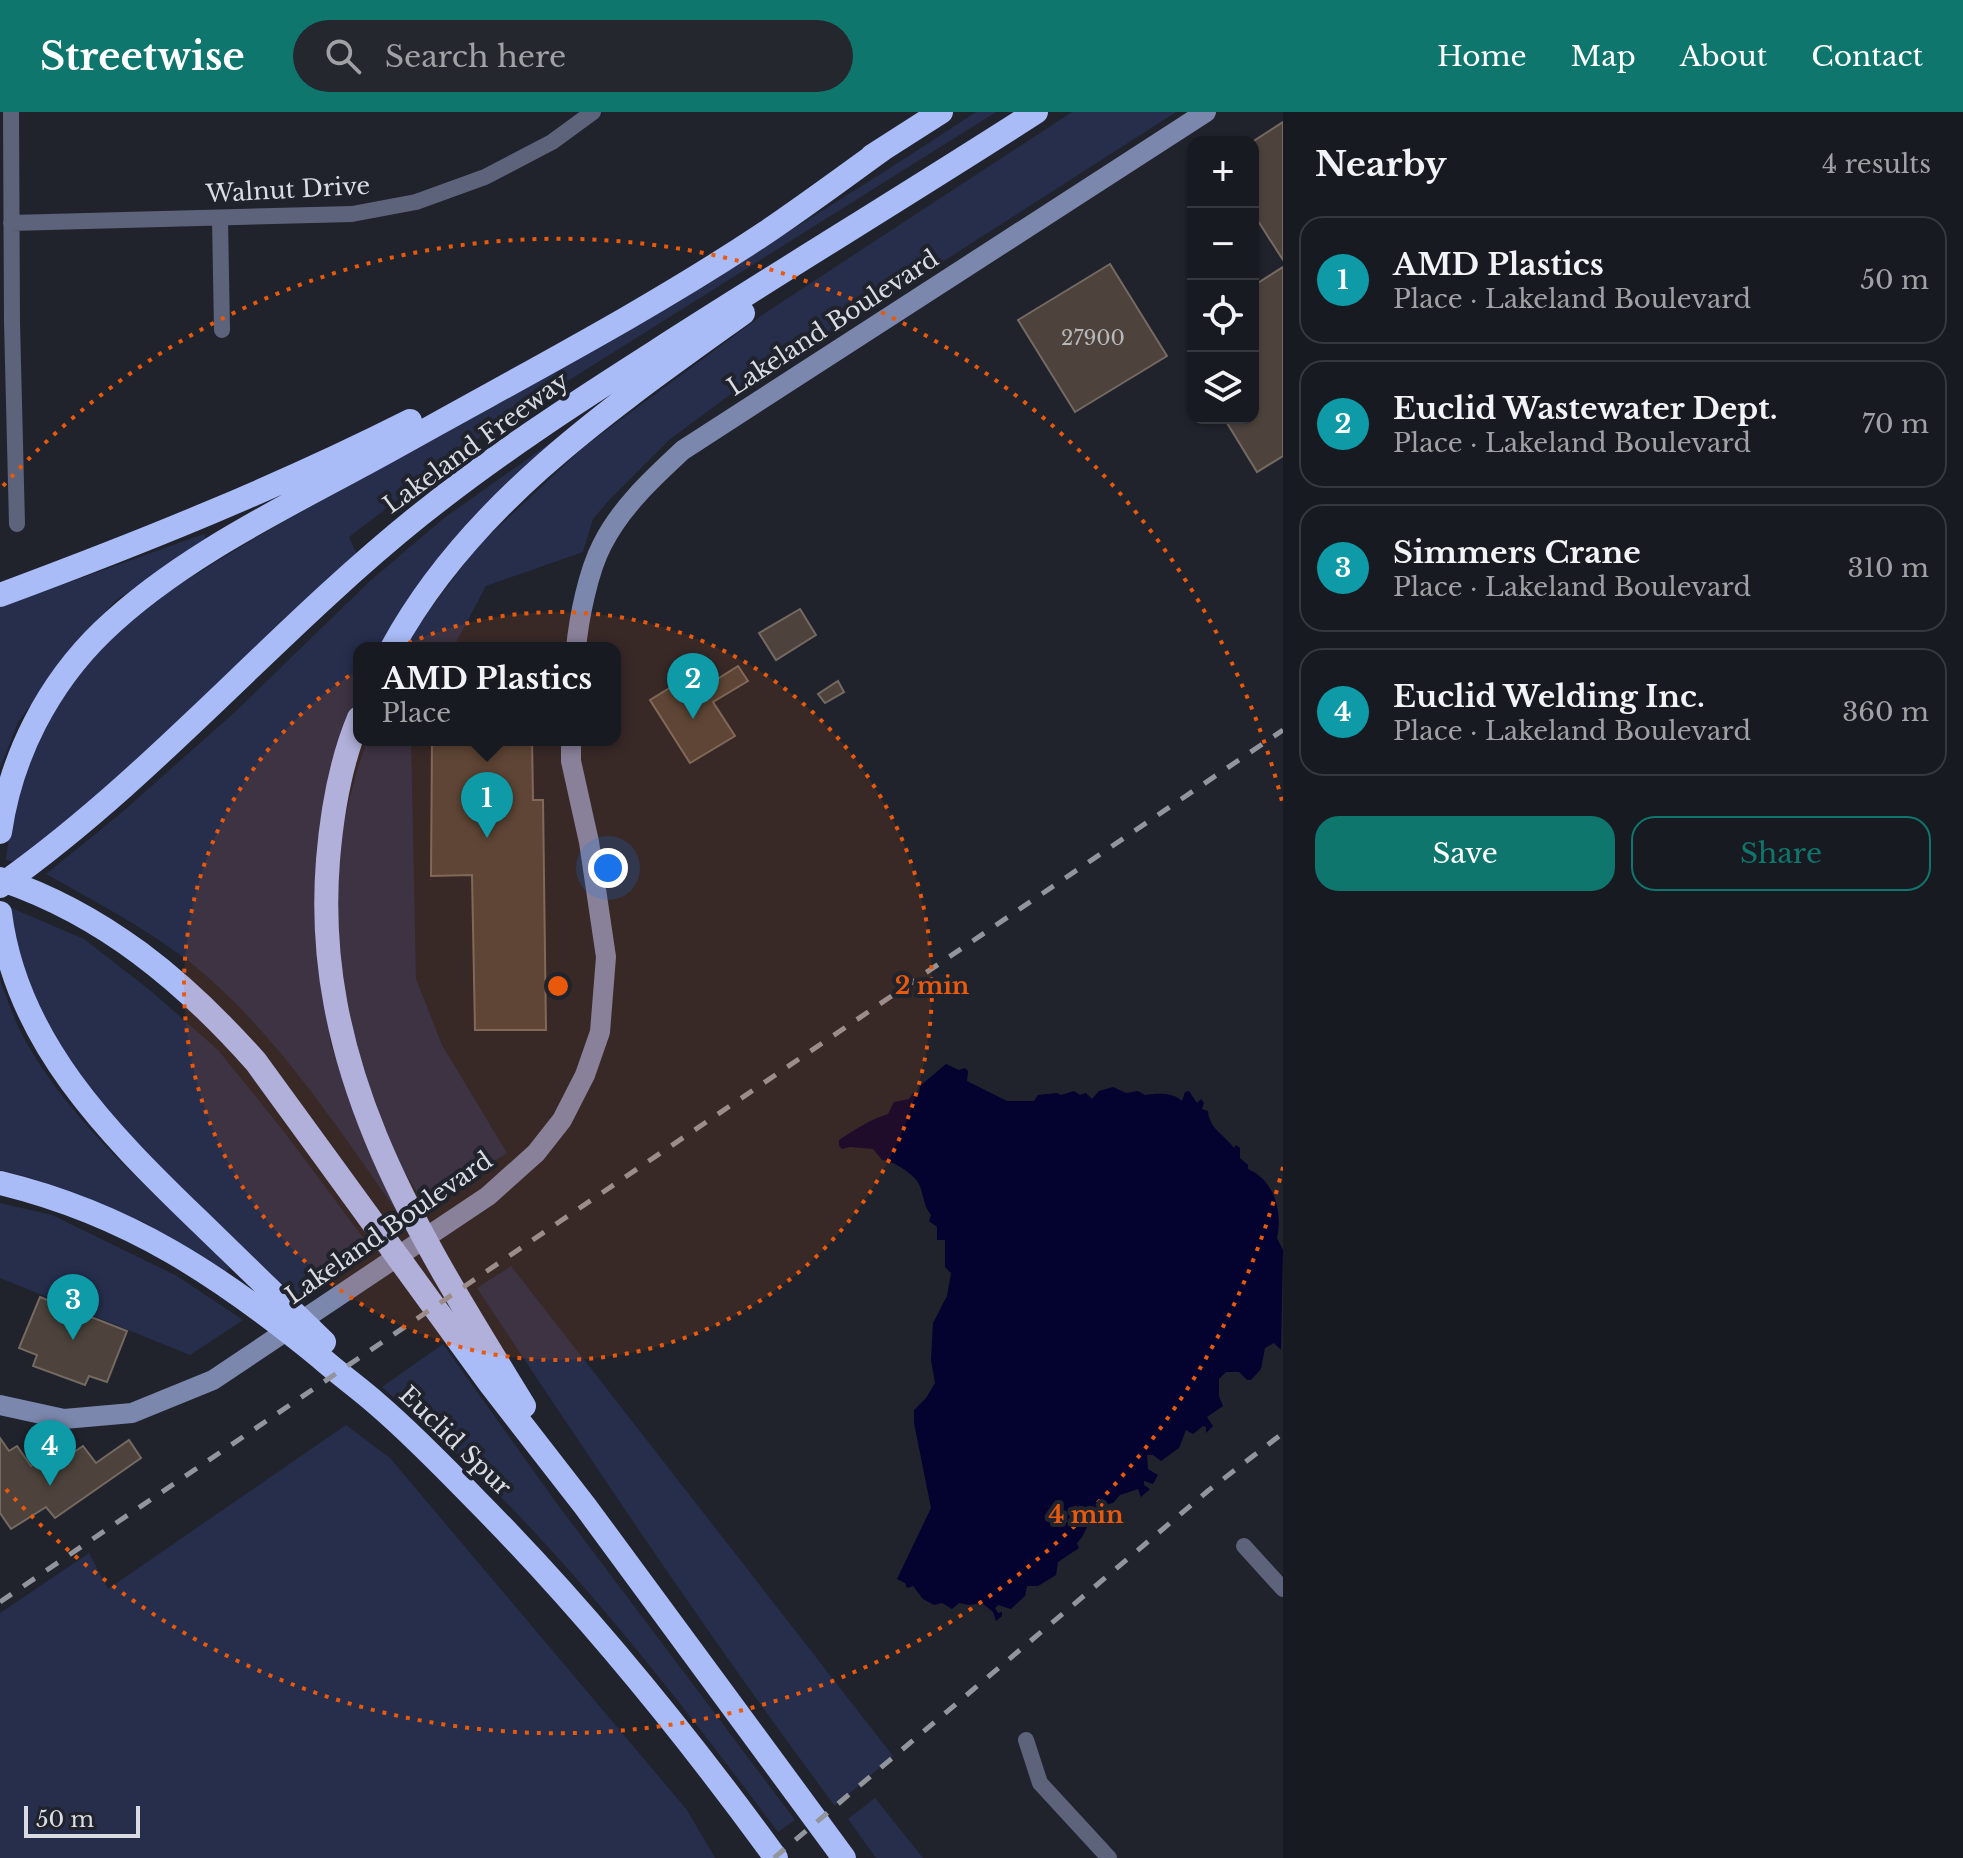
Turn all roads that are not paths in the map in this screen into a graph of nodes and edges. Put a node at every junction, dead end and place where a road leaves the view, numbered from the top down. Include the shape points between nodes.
1 (11, 112) edge
2 (593, 112) edge
3 (941, 112) edge
4 (1036, 112) edge
5 (1206, 112) edge
6 (883, 149) junction
7 (909, 194) junction
8 (220, 219) junction
9 (11, 223) junction
10 (6, 322) edge
11 (222, 330) dead end
12 (17, 524) dead end
13 (0, 595) edge
14 (396, 642) edge
15 (577, 642) edge
16 (353, 735) edge
17 (571, 746) edge
18 (2, 820) edge
19 (0, 879) edge
20 (0, 886) edge
21 (0, 913) edge
22 (0, 1183) edge
23 (498, 1380) junction
24 (0, 1405) edge
25 (378, 1405) junction
26 (1244, 1546) dead end
27 (1283, 1589) edge
28 (1026, 1740) dead end
29 (776, 1858) edge
30 (844, 1858) edge
31 (1109, 1858) edge

1 - 9 street
2 - 8 street, Walnut Drive via 552,142 485,177 416,202 352,214
3 - 6 highway, Lakeland Freeway
4 - 7 highway, Lakeland Freeway
5 - 15 street, Lakeland Boulevard via 683,450 639,492 602,545
6 - 13 highway, Lakeland Freeway via 407,423 219,511
6 - 18 highway via 690,279 224,543 150,592 104,630 68,671 18,760
7 - 14 highway via 687,354 526,481 455,554
7 - 20 highway, Lakeland Freeway via 807,254 463,482 336,587 100,808
8 - 9 street, Walnut Drive
8 - 11 street
9 - 10 street
10 - 12 street
16 - 23 highway via 331,825 326,882 330,975 342,1040 389,1167
17 - 24 street, Lakeland Boulevard via 606,957 600,1032 562,1120 536,1153 488,1196 213,1380 132,1413 64,1419
19 - 23 highway via 95,921 152,961 217,1019
21 - 25 highway via 11,968 40,1035 85,1103 149,1173 332,1349
22 - 25 highway, Euclid Spur via 94,1213 222,1282
23 - 30 highway
25 - 29 highway, Euclid Spur via 570,1601 645,1687
26 - 27 street
28 - 31 street via 1040,1783

